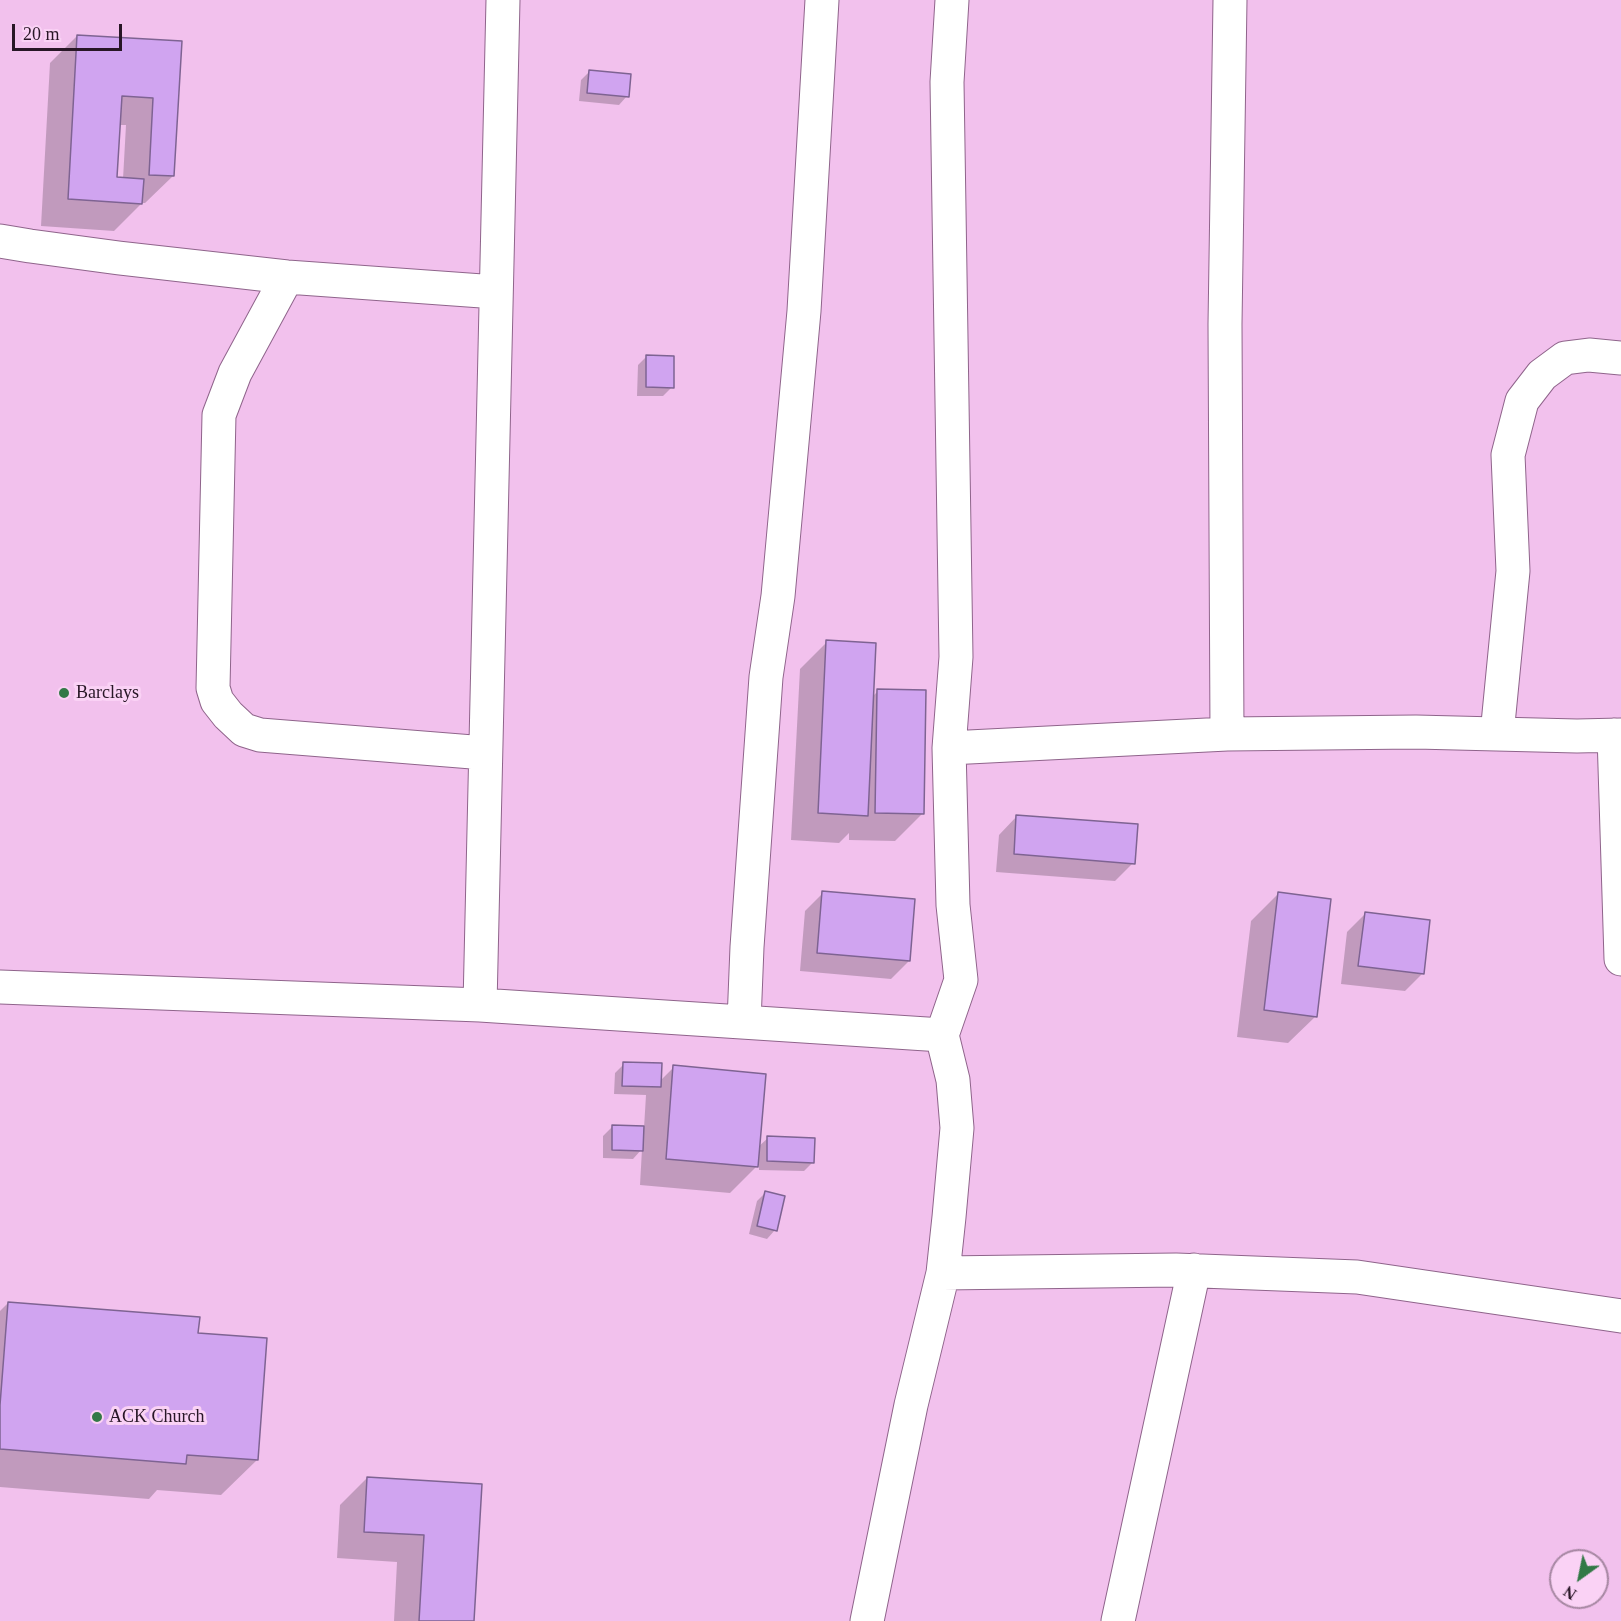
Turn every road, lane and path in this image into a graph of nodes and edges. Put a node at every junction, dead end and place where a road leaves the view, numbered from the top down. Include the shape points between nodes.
1 (502, 0) edge
2 (822, 0) edge
3 (952, 0) edge
4 (1230, 0) edge
5 (0, 240) edge
6 (287, 277) junction
7 (496, 292) junction
8 (1621, 358) edge
9 (1227, 734) junction
10 (1497, 734) junction
11 (1618, 735) edge
12 (949, 748) junction
13 (485, 753) junction
14 (1621, 959) edge
15 (0, 987) edge
16 (480, 1005) junction
17 (744, 1022) junction
18 (942, 1035) junction
19 (1194, 1270) junction
20 (944, 1273) junction
21 (1621, 1316) edge
22 (867, 1621) edge
23 (1118, 1621) edge

1 - 7 street
2 - 17 street via 804,311 778,596 766,677
3 - 12 street via 947,82 956,657
4 - 9 street via 1225,324
5 - 6 street
6 - 7 street
6 - 13 street via 235,373 219,415 213,687 217,701 244,730 260,735
7 - 13 street
8 - 10 street via 1565,358 1542,375 1522,401 1508,455 1513,571
9 - 10 street
9 - 12 street
10 - 11 street
11 - 14 street
12 - 18 street via 953,905 961,980
13 - 16 street
15 - 16 street
16 - 17 street
17 - 18 street
18 - 20 street via 953,1080 957,1128
19 - 20 street
19 - 21 street via 1357,1278
19 - 23 street
20 - 22 street via 911,1405

